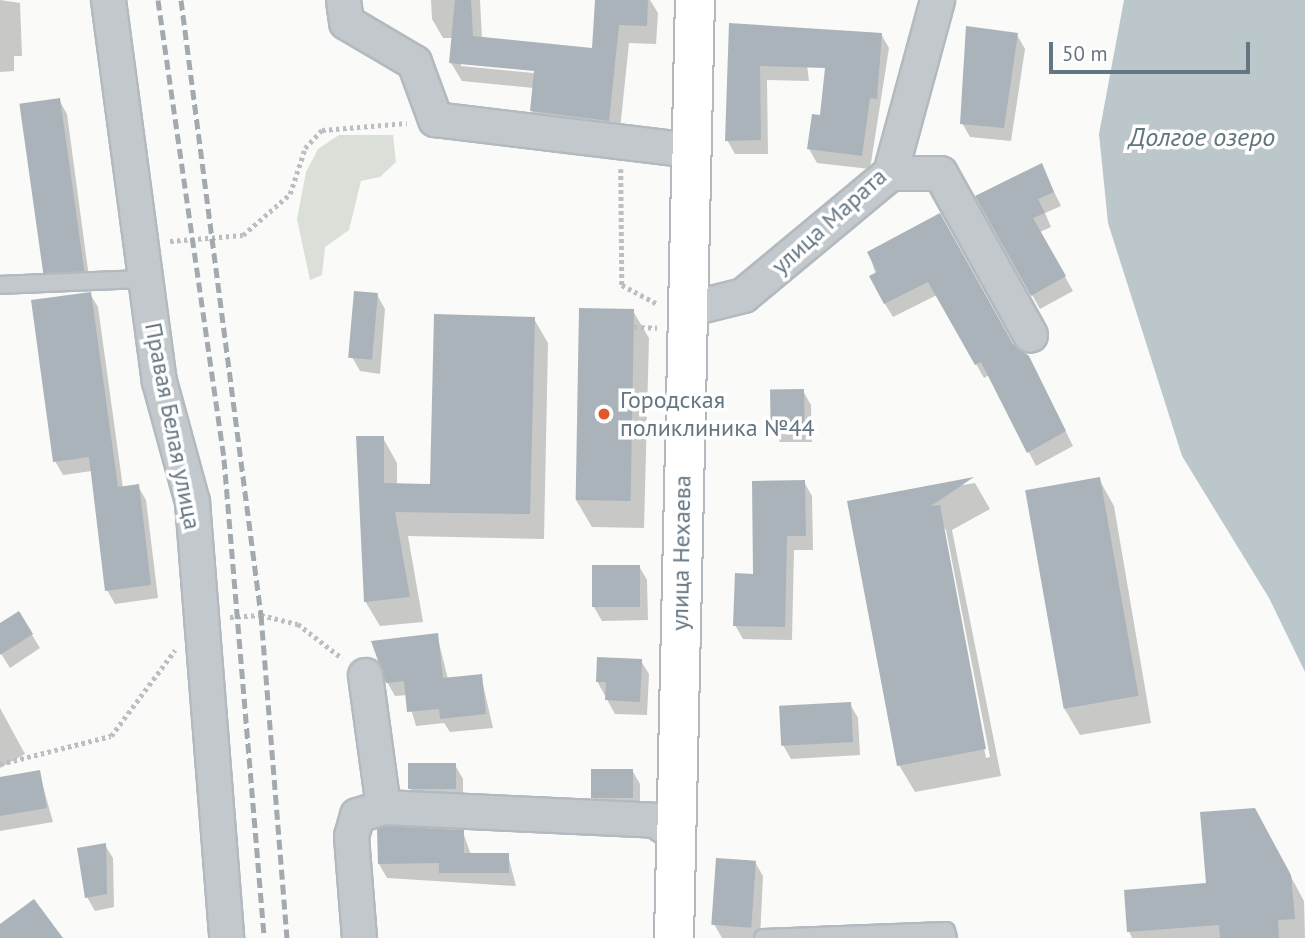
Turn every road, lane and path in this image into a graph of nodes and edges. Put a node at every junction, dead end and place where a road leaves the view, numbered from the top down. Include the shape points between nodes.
1 (108, 0) edge
2 (343, 0) edge
3 (695, 0) edge
4 (937, 0) edge
5 (435, 119) junction
6 (620, 141) junction
7 (692, 150) junction
8 (890, 173) junction
9 (164, 241) dead end
10 (146, 279) junction
11 (0, 285) edge
12 (677, 309) junction
13 (634, 327) dead end
14 (646, 328) dead end
15 (1030, 335) dead end
16 (201, 629) junction
17 (365, 675) joint
18 (0, 764) edge
19 (383, 807) junction
20 (674, 833) junction
21 (226, 938) edge
22 (359, 938) edge
23 (674, 938) edge
24 (763, 938) edge
25 (948, 938) edge

1 - 10 street, Правая Белая улица
2 - 5 street via 346,22 414,62
3 - 7 street, улица Нехаева
4 - 8 street, улица Марата
5 - 6 street
5 - 9 path via 321,130 304,148 290,194 243,235
6 - 7 street
6 - 12 path via 622,285
7 - 12 street, улица Нехаева
8 - 12 street, улица Марата via 743,295
8 - 15 street via 940,173
10 - 11 lane
10 - 16 street, Правая Белая улица via 159,381 192,502
12 - 20 street, улица Нехаева
13 - 14 path
16 - 17 path via 261,614 298,624
16 - 18 path via 167,653 111,736
16 - 21 street, Правая Белая улица
17 - 19 street
19 - 20 street via 655,820
19 - 22 street via 357,815 351,836
20 - 23 street, улица Нехаева
24 - 25 lane via 946,931

